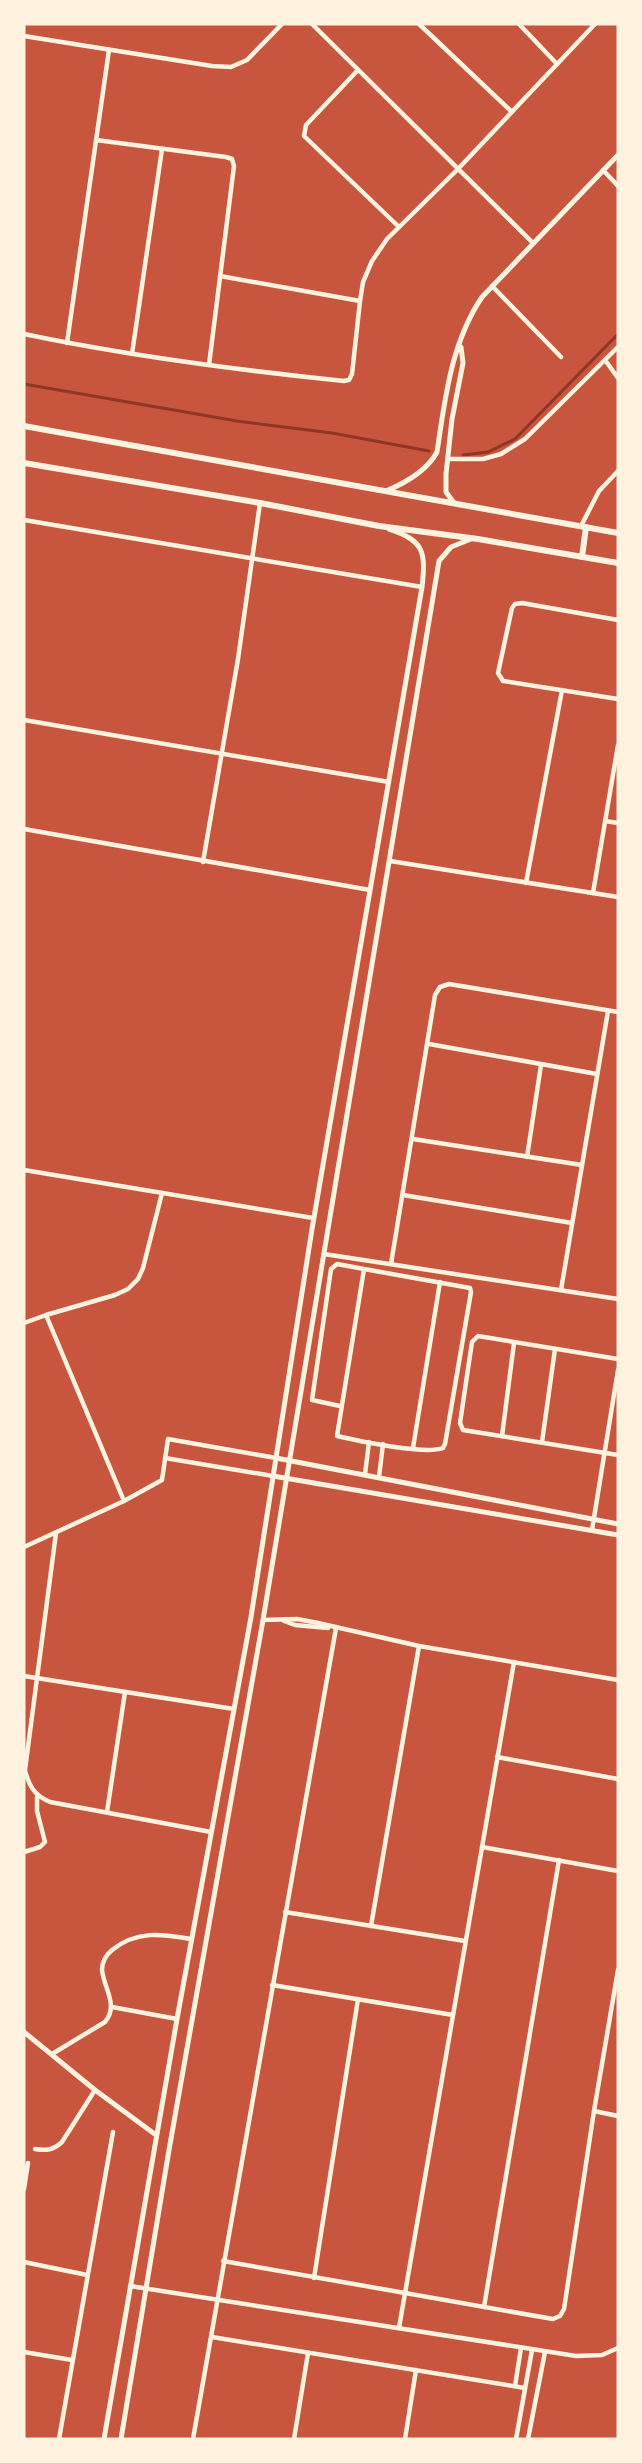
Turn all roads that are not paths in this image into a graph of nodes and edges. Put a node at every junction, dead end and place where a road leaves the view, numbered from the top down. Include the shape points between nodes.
1 (282, 24) edge
2 (312, 24) edge
3 (420, 24) edge
4 (519, 24) edge
5 (595, 24) edge
6 (24, 36) edge
7 (109, 50) junction
8 (557, 64) junction
9 (358, 70) junction
10 (512, 112) junction
11 (96, 140) junction
12 (162, 149) junction
13 (618, 155) edge
14 (457, 170) junction
15 (603, 170) junction
16 (618, 186) edge
17 (399, 227) junction
18 (533, 243) junction
19 (220, 276) junction
20 (492, 286) junction
21 (360, 301) junction
22 (24, 334) edge
23 (67, 343) junction
24 (460, 345) junction
25 (618, 347) edge
26 (132, 354) junction
27 (561, 357) dead end
28 (605, 360) junction
29 (209, 365) junction
30 (618, 378) edge
31 (24, 426) edge
32 (448, 459) junction
33 (24, 463) edge
34 (618, 471) edge
35 (386, 491) junction
36 (260, 503) junction
37 (454, 503) junction
38 (24, 520) edge
39 (379, 526) junction
40 (583, 526) junction
41 (618, 533) edge
42 (478, 539) junction
43 (582, 557) junction
44 (253, 558) junction
45 (618, 563) edge
46 (422, 587) junction
47 (618, 620) edge
48 (562, 690) junction
49 (618, 699) edge
50 (24, 720) edge
51 (618, 745) edge
52 (221, 753) junction
53 (389, 782) junction
54 (605, 821) junction
55 (618, 823) edge
56 (24, 829) edge
57 (390, 861) junction
58 (203, 862) junction
59 (526, 882) junction
60 (370, 890) junction
61 (593, 893) junction
62 (618, 897) edge
63 (608, 1011) junction
64 (618, 1012) edge
65 (429, 1044) junction
66 (542, 1065) junction
67 (597, 1074) junction
68 (413, 1138) junction
69 (527, 1157) junction
70 (582, 1165) junction
71 (24, 1170) edge
72 (162, 1192) junction
73 (403, 1195) junction
74 (314, 1218) junction
75 (572, 1223) junction
76 (324, 1254) junction
77 (391, 1264) junction
78 (364, 1269) junction
79 (440, 1282) junction
80 (561, 1290) junction
81 (618, 1299) edge
82 (46, 1315) junction
83 (24, 1323) edge
84 (514, 1343) junction
85 (555, 1349) junction
86 (618, 1359) edge
87 (618, 1370) edge
88 (616, 1397) edge
89 (340, 1406) junction
90 (502, 1436) junction
91 (369, 1442) junction
92 (542, 1442) junction
93 (383, 1444) junction
94 (413, 1448) junction
95 (604, 1453) junction
96 (618, 1455) edge
97 (165, 1458) junction
98 (276, 1458) junction
99 (290, 1460) junction
100 (365, 1474) junction
101 (273, 1476) junction
102 (379, 1477) junction
103 (287, 1478) junction
104 (124, 1501) junction
105 (594, 1520) junction
106 (618, 1524) edge
107 (592, 1530) junction
108 (56, 1533) junction
109 (618, 1534) edge
110 (24, 1547) edge
111 (263, 1620) junction
112 (333, 1628) junction
113 (420, 1646) junction
114 (514, 1662) junction
115 (24, 1676) edge
116 (35, 1677) junction
117 (618, 1680) edge
118 (125, 1692) junction
119 (234, 1709) junction
120 (497, 1757) junction
121 (24, 1769) edge
122 (618, 1779) edge
123 (37, 1797) junction
124 (107, 1812) junction
125 (211, 1832) junction
126 (482, 1846) junction
127 (24, 1851) edge
128 (559, 1860) junction
129 (618, 1871) edge
130 (285, 1911) junction
131 (371, 1926) junction
132 (191, 1939) junction
133 (465, 1941) junction
134 (618, 1970) edge
135 (272, 1985) junction
136 (358, 1999) junction
137 (112, 2007) junction
138 (453, 2015) junction
139 (177, 2019) junction
140 (24, 2032) edge
141 (52, 2054) junction
142 (95, 2090) junction
143 (594, 2112) junction
144 (618, 2116) edge
145 (113, 2132) dead end
146 (156, 2134) junction
147 (36, 2149) dead end
148 (28, 2163) dead end
149 (24, 2189) edge
150 (223, 2261) junction
151 (24, 2262) edge
152 (87, 2275) junction
153 (314, 2278) junction
154 (130, 2286) junction
155 (146, 2288) junction
156 (405, 2293) junction
157 (218, 2300) junction
158 (484, 2307) junction
159 (399, 2328) junction
160 (212, 2337) junction
161 (521, 2348) junction
162 (618, 2348) edge
163 (532, 2350) junction
164 (24, 2352) edge
165 (545, 2352) junction
166 (308, 2353) junction
167 (72, 2361) junction
168 (416, 2370) junction
169 (515, 2386) junction
170 (525, 2388) junction
171 (59, 2439) edge
172 (104, 2439) edge
173 (121, 2439) edge
174 (193, 2439) edge
175 (294, 2439) edge
176 (405, 2439) edge
177 (516, 2439) edge
178 (528, 2439) edge

1 - 7 street via 247,60 231,67
2 - 9 street
3 - 10 street
4 - 8 street
5 - 8 street
6 - 7 street
7 - 11 street
8 - 10 street
9 - 14 street
9 - 17 street via 306,125 304,136
10 - 14 street
11 - 12 street
11 - 23 street
12 - 19 street via 232,159
12 - 26 street
13 - 15 street
14 - 17 street
14 - 18 street
15 - 16 street
15 - 18 street
17 - 21 street via 372,261
18 - 20 street
19 - 21 street
19 - 29 street
20 - 24 street via 469,318
20 - 27 street
21 - 29 street via 349,380
22 - 23 street
23 - 26 street
24 - 32 street via 463,363
24 - 35 street via 453,360 437,452 414,476
25 - 28 street
26 - 29 street
28 - 30 street
28 - 32 street via 525,439 501,454 483,459
31 - 35 main road
32 - 37 street via 447,492
33 - 36 main road
34 - 40 street via 599,491
35 - 37 main road
36 - 39 main road
36 - 44 street
37 - 40 main road
38 - 44 street
39 - 42 main road
39 - 46 street via 414,539 421,548 425,564
40 - 41 main road
40 - 43 main road
42 - 43 main road
42 - 57 street via 451,547 440,561
43 - 45 main road
44 - 46 street
44 - 52 street
46 - 53 street
47 - 48 street via 515,604 499,678
48 - 49 street
48 - 59 street
50 - 52 street
51 - 54 street
52 - 53 street
52 - 58 street
53 - 60 street
54 - 55 street
54 - 61 street
56 - 58 street
57 - 59 street
57 - 76 street
58 - 60 street
59 - 61 street
60 - 74 street
61 - 62 street
63 - 64 street
63 - 65 street via 448,984 435,995
63 - 67 street
65 - 66 street
65 - 68 street
66 - 67 street
66 - 69 street
67 - 70 street
68 - 69 street
68 - 73 street
69 - 70 street
70 - 75 street
71 - 72 street
72 - 74 street
72 - 82 street via 143,1268 128,1289
73 - 75 street
73 - 77 street
74 - 98 street
75 - 80 street
76 - 77 street
76 - 99 street
77 - 80 street
78 - 79 street
78 - 89 street
78 - 89 street via 337,1264 331,1269 312,1400
79 - 94 street
79 - 94 street via 466,1286 471,1292 443,1448
80 - 81 street
82 - 83 street
82 - 104 street
84 - 85 street
84 - 90 street
84 - 90 street via 474,1338 460,1423 464,1430
85 - 86 street
85 - 92 street
87 - 88 street
88 - 95 street
89 - 91 street via 337,1436
90 - 92 street
91 - 93 street
91 - 100 street
92 - 95 street
93 - 94 street
93 - 102 street
95 - 96 street
95 - 105 street
97 - 98 street via 168,1439
97 - 101 street
97 - 104 street via 162,1480
98 - 99 street
98 - 101 street
99 - 100 street
99 - 103 street
100 - 102 street
101 - 103 street
101 - 119 street
102 - 105 street
103 - 107 street
103 - 111 street
104 - 108 street
105 - 106 street
105 - 107 street
107 - 109 street
108 - 110 street
108 - 116 street
111 - 112 street via 297,1619
111 - 155 street
112 - 113 street
112 - 130 street
113 - 114 street
113 - 131 street
114 - 117 street
114 - 120 street
115 - 116 street
116 - 118 street
116 - 121 street
118 - 119 street
118 - 124 street
119 - 125 street
120 - 122 street
120 - 126 street
121 - 123 street
123 - 124 street
123 - 127 street via 45,1842
124 - 125 street
125 - 132 street
126 - 128 street
126 - 133 street
128 - 129 street
128 - 158 street
130 - 131 street
130 - 135 street
131 - 133 street
132 - 137 street via 147,1934 132,1938 107,1954 102,1970
132 - 139 street
133 - 138 street
134 - 143 street
135 - 136 street
135 - 150 street
136 - 138 street
136 - 153 street
137 - 139 street
137 - 141 street via 105,2022
138 - 156 street
139 - 146 street
140 - 141 street
141 - 142 street
142 - 146 street
142 - 147 street via 62,2142 45,2151
143 - 144 street
143 - 158 street via 564,2309 553,2319
145 - 152 street
146 - 154 street
148 - 149 street
150 - 153 street
150 - 157 street
151 - 152 street
152 - 167 street
153 - 156 street
154 - 155 street
154 - 172 street
155 - 157 street
155 - 173 street
156 - 158 street
156 - 159 street
157 - 159 street
157 - 160 street
159 - 161 street
160 - 166 street
160 - 174 street
161 - 163 street
161 - 169 street
162 - 165 street via 602,2355
163 - 165 street
163 - 170 street
164 - 167 street
165 - 178 street
166 - 168 street
166 - 175 street
167 - 171 street
168 - 169 street
168 - 176 street
169 - 170 street
170 - 177 street

